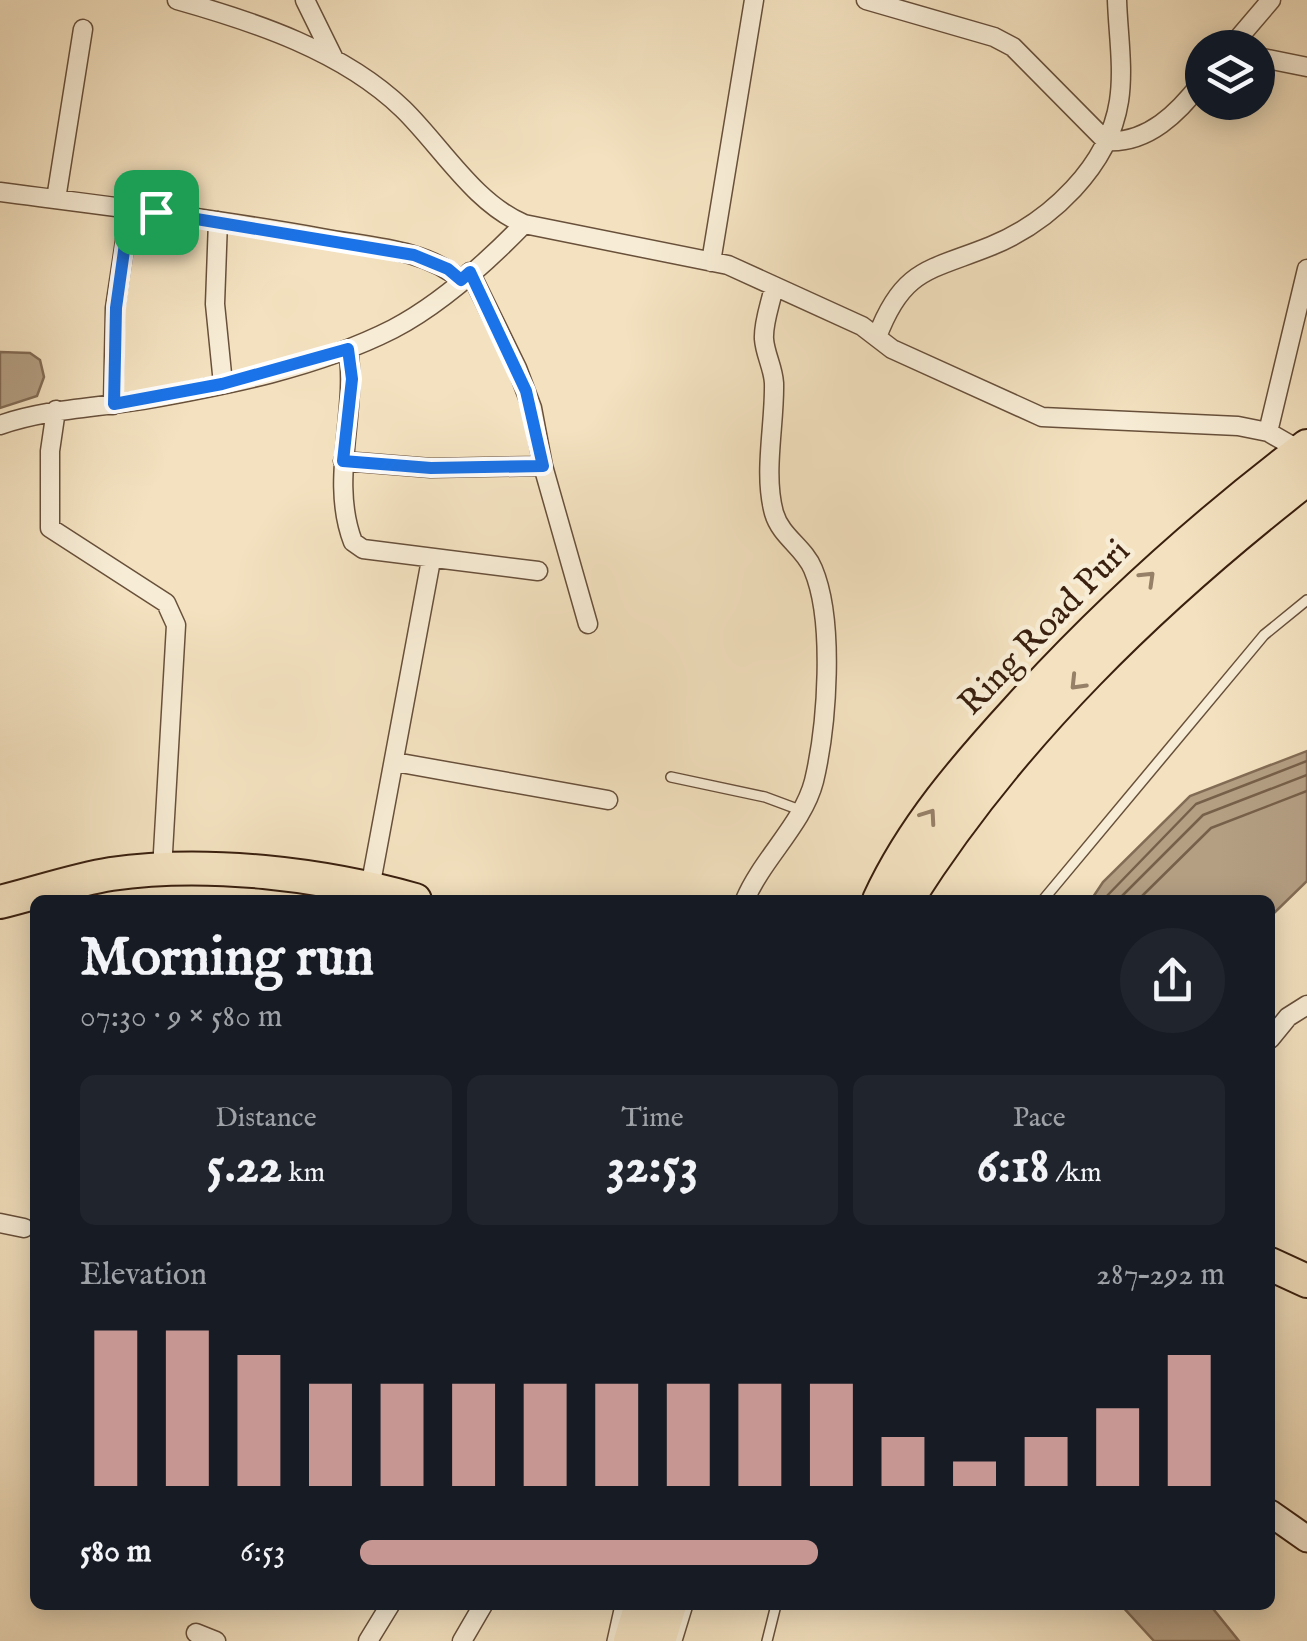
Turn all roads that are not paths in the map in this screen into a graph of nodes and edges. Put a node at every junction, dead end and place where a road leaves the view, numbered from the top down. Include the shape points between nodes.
1 (177, 0) edge
2 (306, 0) edge
3 (754, 0) edge
4 (866, 0) edge
5 (1116, 0) edge
6 (1270, 0) edge
7 (83, 29) dead end
8 (1246, 30) edge
9 (334, 59) junction
10 (1275, 60) edge
11 (1307, 67) edge
12 (1185, 103) edge
13 (1106, 142) junction
14 (0, 192) edge
15 (56, 199) junction
16 (130, 208) junction
17 (218, 221) junction
18 (524, 224) junction
19 (711, 262) junction
20 (1307, 269) edge
21 (466, 276) junction
22 (774, 286) junction
23 (877, 337) junction
24 (348, 349) junction
25 (222, 384) junction
26 (114, 404) junction
27 (56, 410) junction
28 (0, 425) edge
29 (1268, 432) junction
30 (1305, 459) edge
31 (343, 461) junction
32 (543, 466) junction
33 (431, 560) junction
34 (538, 571) dead end
35 (1307, 600) edge
36 (588, 624) dead end
37 (395, 762) junction
38 (672, 777) dead end
39 (608, 800) dead end
40 (800, 810) junction
41 (162, 870) junction
42 (370, 894) edge
43 (747, 895) edge
44 (882, 895) edge
45 (911, 895) edge
46 (1047, 895) edge
47 (0, 902) edge
48 (1307, 1005) edge
49 (1275, 1033) edge
50 (0, 1223) edge
51 (24, 1228) dead end
52 (1275, 1266) edge
53 (1307, 1281) edge
54 (1275, 1516) edge
55 (1307, 1539) edge
56 (387, 1610) edge
57 (479, 1610) edge
58 (619, 1610) edge
59 (639, 1610) edge
60 (668, 1610) edge
61 (686, 1610) edge
62 (775, 1610) edge
63 (196, 1633) dead end
64 (216, 1641) edge
65 (368, 1641) edge
66 (462, 1641) edge
67 (612, 1641) edge
68 (630, 1641) edge
69 (659, 1641) edge
70 (676, 1641) edge
71 (767, 1641) edge

1 - 9 street via 248,20
2 - 9 street
3 - 19 street
4 - 13 street via 1013,46
5 - 13 street via 1120,98
6 - 8 street
7 - 15 street
9 - 18 street via 401,107 500,209
10 - 11 street
12 - 13 street via 1175,116
13 - 23 street via 1068,194 1037,222 918,275 899,290
14 - 15 street
15 - 16 street
16 - 17 street
16 - 26 street via 116,308
17 - 21 street via 414,255
17 - 25 street
18 - 19 street
18 - 21 street
19 - 22 street
20 - 29 street
21 - 24 street via 414,316
21 - 32 street via 526,391
22 - 23 street
22 - 40 street via 764,334 774,375 773,510 810,561 825,616 818,760
23 - 29 street via 1042,418
24 - 25 street
24 - 31 street via 352,379
25 - 26 street
26 - 27 street
27 - 28 street
27 - 41 street via 50,528 166,602 176,625
29 - 30 street
44 -> 30 highway, Ring Road Puri via 927,816 1068,655 1172,555
30 -> 45 highway, Ring Road Puri via 1058,704 982,794
31 - 32 street
31 - 33 street via 353,542
32 - 36 street
33 - 34 street
33 - 37 street
35 - 46 lane via 1264,634
37 - 39 street
37 - 42 street
38 - 40 lane
40 - 43 street
41 - 42 highway via 306,876
41 - 47 highway via 110,874
48 - 49 street
50 - 51 street
52 - 53 highway
54 - 55 street
56 - 65 street
57 - 66 street
58 - 67 lane
59 - 68 highway
60 - 69 highway
61 - 70 lane
62 - 71 lane
63 - 64 street

